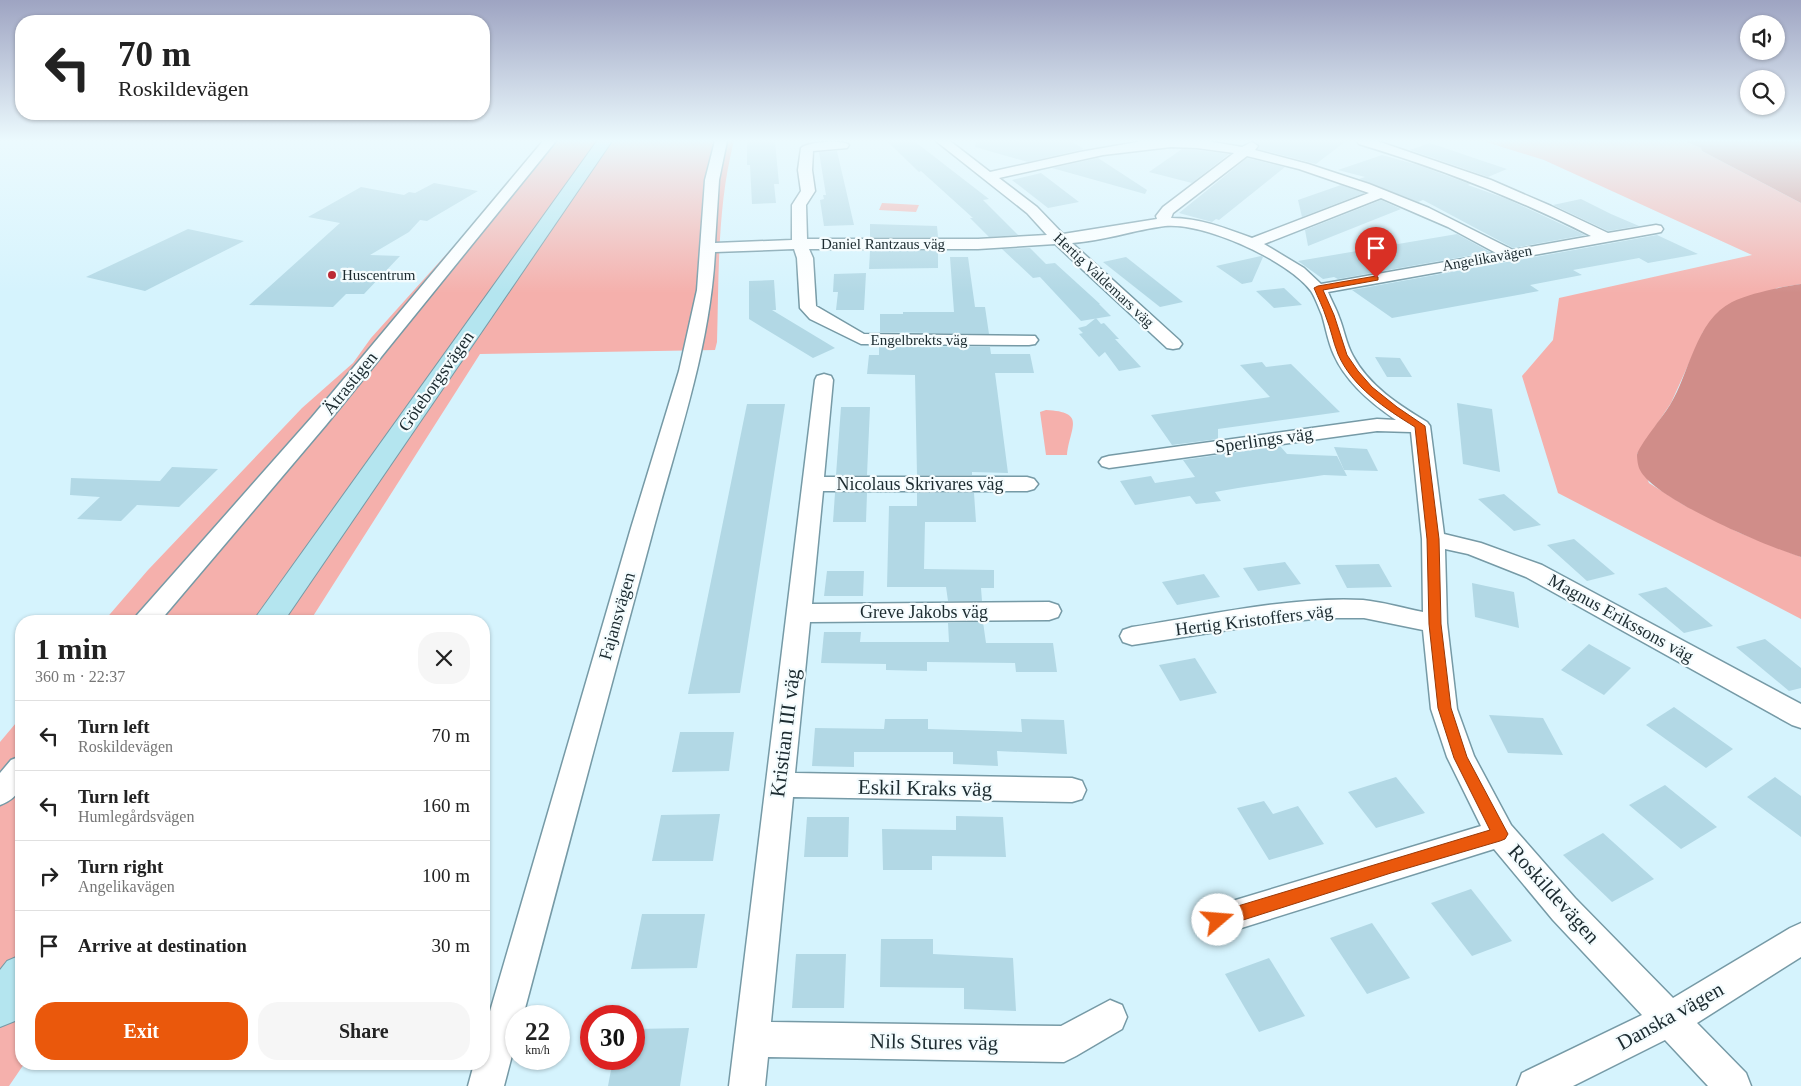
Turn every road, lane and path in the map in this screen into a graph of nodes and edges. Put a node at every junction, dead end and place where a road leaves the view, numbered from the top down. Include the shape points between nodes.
1 (508, 192) edge
2 (569, 192) edge
3 (711, 192) edge
4 (808, 192) edge
5 (1009, 192) edge
6 (1192, 192) edge
7 (1381, 192) joint
8 (1508, 192) edge
9 (1166, 222) junction
10 (1656, 229) dead end
11 (1605, 237) junction
12 (1059, 239) junction
13 (1252, 243) junction
14 (800, 244) junction
15 (707, 248) junction
16 (1510, 254) junction
17 (1318, 288) junction
18 (1029, 340) dead end
19 (1173, 344) dead end
20 (824, 380) dead end
21 (1420, 426) junction
22 (1109, 462) dead end
23 (813, 484) junction
24 (1027, 484) dead end
25 (1433, 539) junction
26 (1050, 611) dead end
27 (799, 613) junction
28 (151, 615) edge
29 (272, 615) edge
30 (1435, 624) junction
31 (1132, 636) dead end
32 (1801, 717) edge
33 (15, 775) edge
34 (779, 785) junction
35 (1072, 790) dead end
36 (0, 794) edge
37 (1500, 834) junction
38 (1218, 920) dead end
39 (1801, 939) edge
40 (15, 984) edge
41 (0, 1006) edge
42 (1110, 1017) dead end
43 (1671, 1019) junction
44 (751, 1039) junction
45 (486, 1086) edge
46 (747, 1086) edge
47 (1536, 1086) edge
48 (1733, 1086) edge

1 - 28 street, Ätrastigen via 318,421
2 - 29 main road, Göteborgsvägen
3 - 15 street, Fajansvägen
4 - 14 street, Engelbrekts väg via 799,205
5 - 12 street, Hertig Valdemars väg via 1032,210
6 - 9 street via 1168,210 1163,216
7 - 13 street
7 - 16 street via 1458,225
8 - 11 street
9 - 12 street, Daniel Rantzaus väg
9 - 13 street, Daniel Rantzaus väg via 1203,225
10 - 11 street, Angelikavägen
11 - 16 street, Angelikavägen
12 - 14 street, Daniel Rantzaus väg via 967,245
12 - 19 street, Hertig Valdemars väg
13 - 17 street, Daniel Rantzaus väg via 1298,271
14 - 15 street, Daniel Rantzaus väg
14 - 18 street, Engelbrekts väg via 805,258 808,308 862,339
15 - 45 street, Fajansvägen via 705,290 688,371
16 - 17 street, Angelikavägen
17 - 21 street via 1342,355 1354,372 1393,409
20 - 23 street, Kristian III väg
21 - 22 street, Sperlings väg via 1359,427
21 - 25 street, Roskildevägen
23 - 24 street, Nicolaus Skrivares väg
23 - 27 street, Kristian III väg
25 - 30 street, Roskildevägen
25 - 32 street, Magnus Erikssons väg via 1473,548 1534,571
26 - 27 street, Greve Jakobs väg
27 - 34 street, Kristian III väg
30 - 31 street, Hertig Kristoffers väg via 1364,609 1322,609
30 - 37 street, Roskildevägen via 1444,708 1461,758
33 - 36 street
34 - 35 street, Eskil Kraks väg
34 - 44 street, Kristian III väg
37 - 38 street
37 - 43 street, Roskildevägen via 1564,909
39 - 43 street, Danska vägen
40 - 41 main road
42 - 44 street, Nils Stures väg via 1064,1044
43 - 47 street, Danska vägen
43 - 48 street, Roskildevägen
44 - 46 street, Kristian III väg

